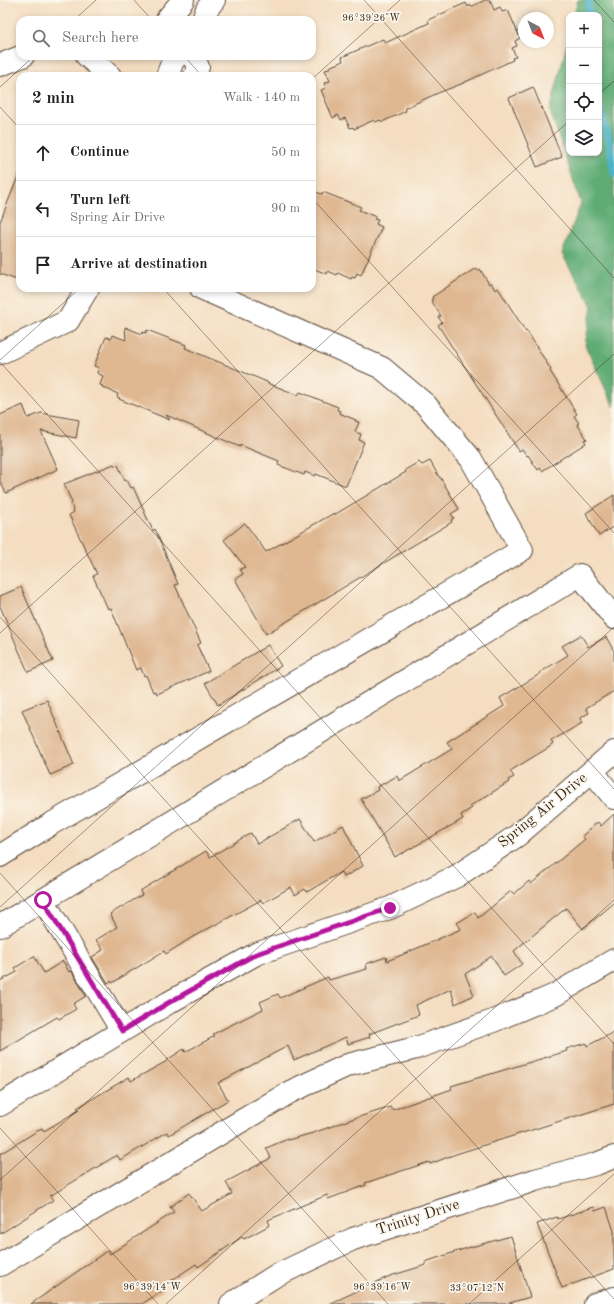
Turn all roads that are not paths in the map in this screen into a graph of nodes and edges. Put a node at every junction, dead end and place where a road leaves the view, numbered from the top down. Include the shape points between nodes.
1 (183, 0) edge
2 (170, 16) edge
3 (16, 59) edge
4 (92, 60) edge
5 (177, 60) edge
6 (0, 66) edge
7 (105, 72) edge
8 (196, 72) edge
9 (86, 292) edge
10 (210, 292) edge
11 (0, 353) edge
12 (614, 618) edge
13 (614, 752) edge
14 (592, 771) junction
15 (614, 798) edge
16 (0, 856) edge
17 (43, 900) junction
18 (0, 926) edge
19 (614, 960) edge
20 (122, 1031) junction
21 (0, 1105) edge
22 (614, 1157) edge
23 (0, 1265) edge
24 (614, 1298) edge
25 (232, 1304) edge
26 (595, 1304) edge

1 - 2 street
3 - 6 street
4 - 7 street
5 - 8 street via 198,67
9 - 11 street via 68,321
10 - 16 street via 382,368 426,405 471,458 522,550
12 - 17 street via 580,575
13 - 14 street, Spring Air Drive
14 - 15 street
14 - 20 street, Spring Air Drive via 518,835 457,876 390,908 256,954
17 - 18 street
17 - 20 street
19 - 23 street via 555,995 493,1021 416,1048 348,1065 290,1092
20 - 21 street, Spring Air Drive
22 - 25 street, Trinity Drive via 353,1239 275,1276
24 - 26 street

